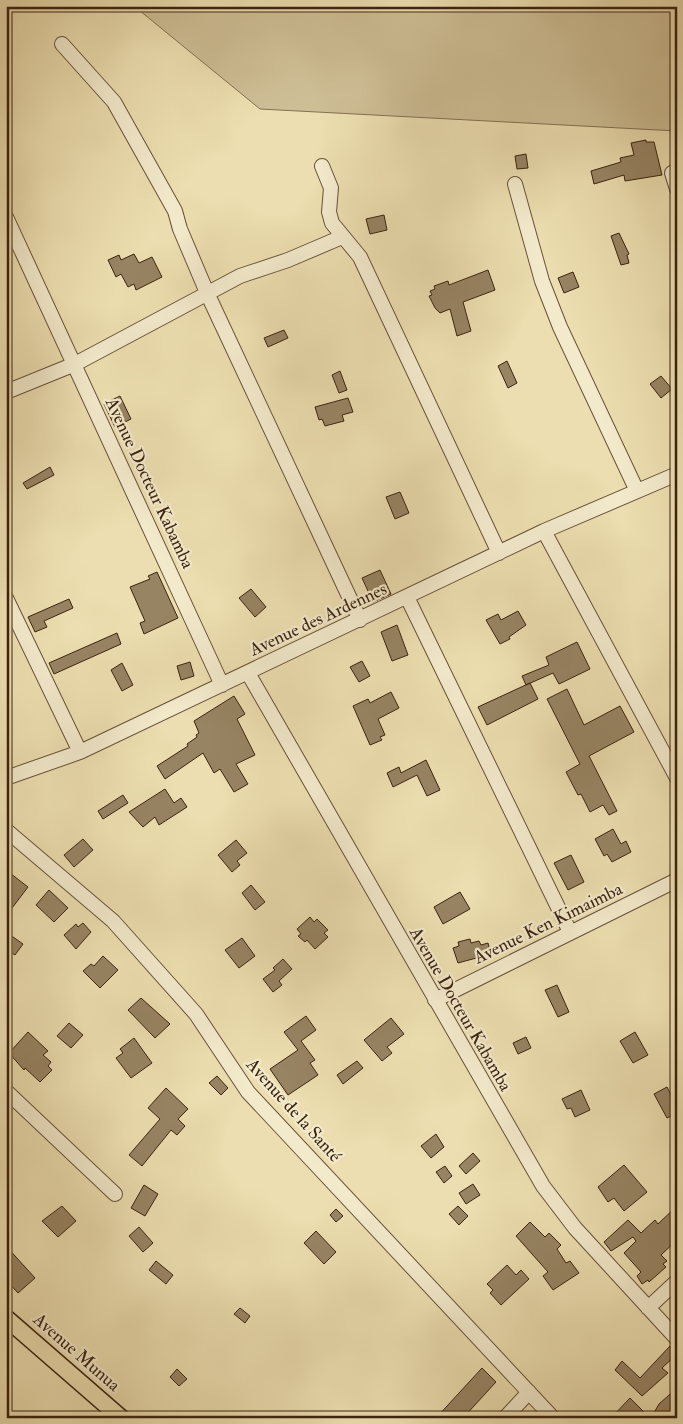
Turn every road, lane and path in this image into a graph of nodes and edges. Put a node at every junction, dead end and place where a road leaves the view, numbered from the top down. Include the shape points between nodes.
1 (62, 44) dead end
2 (322, 166) dead end
3 (674, 173) edge
4 (515, 184) dead end
5 (677, 188) edge
6 (6, 217) edge
7 (342, 237) junction
8 (208, 295) junction
9 (75, 364) junction
10 (6, 392) edge
11 (677, 474) edge
12 (637, 491) junction
13 (544, 531) junction
14 (499, 553) junction
15 (408, 597) junction
16 (6, 598) edge
17 (360, 620) junction
18 (248, 672) junction
19 (222, 685) junction
20 (80, 752) junction
21 (6, 778) edge
22 (677, 778) edge
23 (6, 830) edge
24 (677, 880) edge
25 (570, 932) junction
26 (435, 1000) junction
27 (6, 1091) edge
28 (115, 1194) dead end
29 (677, 1281) edge
30 (648, 1308) junction
31 (6, 1318) edge
32 (677, 1338) edge
33 (529, 1392) junction
34 (121, 1418) edge
35 (506, 1418) edge
36 (552, 1418) edge

1 - 8 street via 104,89 123,115 175,211
2 - 7 street via 331,188 331,218
3 - 5 street
4 - 12 street via 542,281 560,327
6 - 9 street, Avenue Docteur Kabamba
7 - 8 street via 240,276
7 - 14 street via 360,257
8 - 9 street
8 - 17 street
9 - 10 street
9 - 19 street, Avenue Docteur Kabamba
11 - 12 street, Avenue des Ardennes
12 - 13 street, Avenue des Ardennes
13 - 14 street, Avenue des Ardennes
13 - 22 street
14 - 15 street, Avenue des Ardennes
15 - 17 street, Avenue des Ardennes
15 - 25 street
16 - 20 street
17 - 18 street, Avenue des Ardennes
18 - 19 street, Avenue des Ardennes
18 - 26 street, Avenue Docteur Kabamba
19 - 20 street, Avenue des Ardennes
20 - 21 street, Avenue des Ardennes
23 - 33 street, Avenue de la Santé via 112,921 196,1014 248,1092
24 - 25 street, Avenue Ken Kimaimba
25 - 26 street, Avenue Ken Kimaimba
26 - 30 street, Avenue Docteur Kabamba via 543,1186 575,1228
27 - 28 street
29 - 30 street
30 - 32 street, Avenue Docteur Kabamba
31 - 34 main road, Avenue Munua
33 - 35 street
33 - 36 street, Avenue de la Santé

